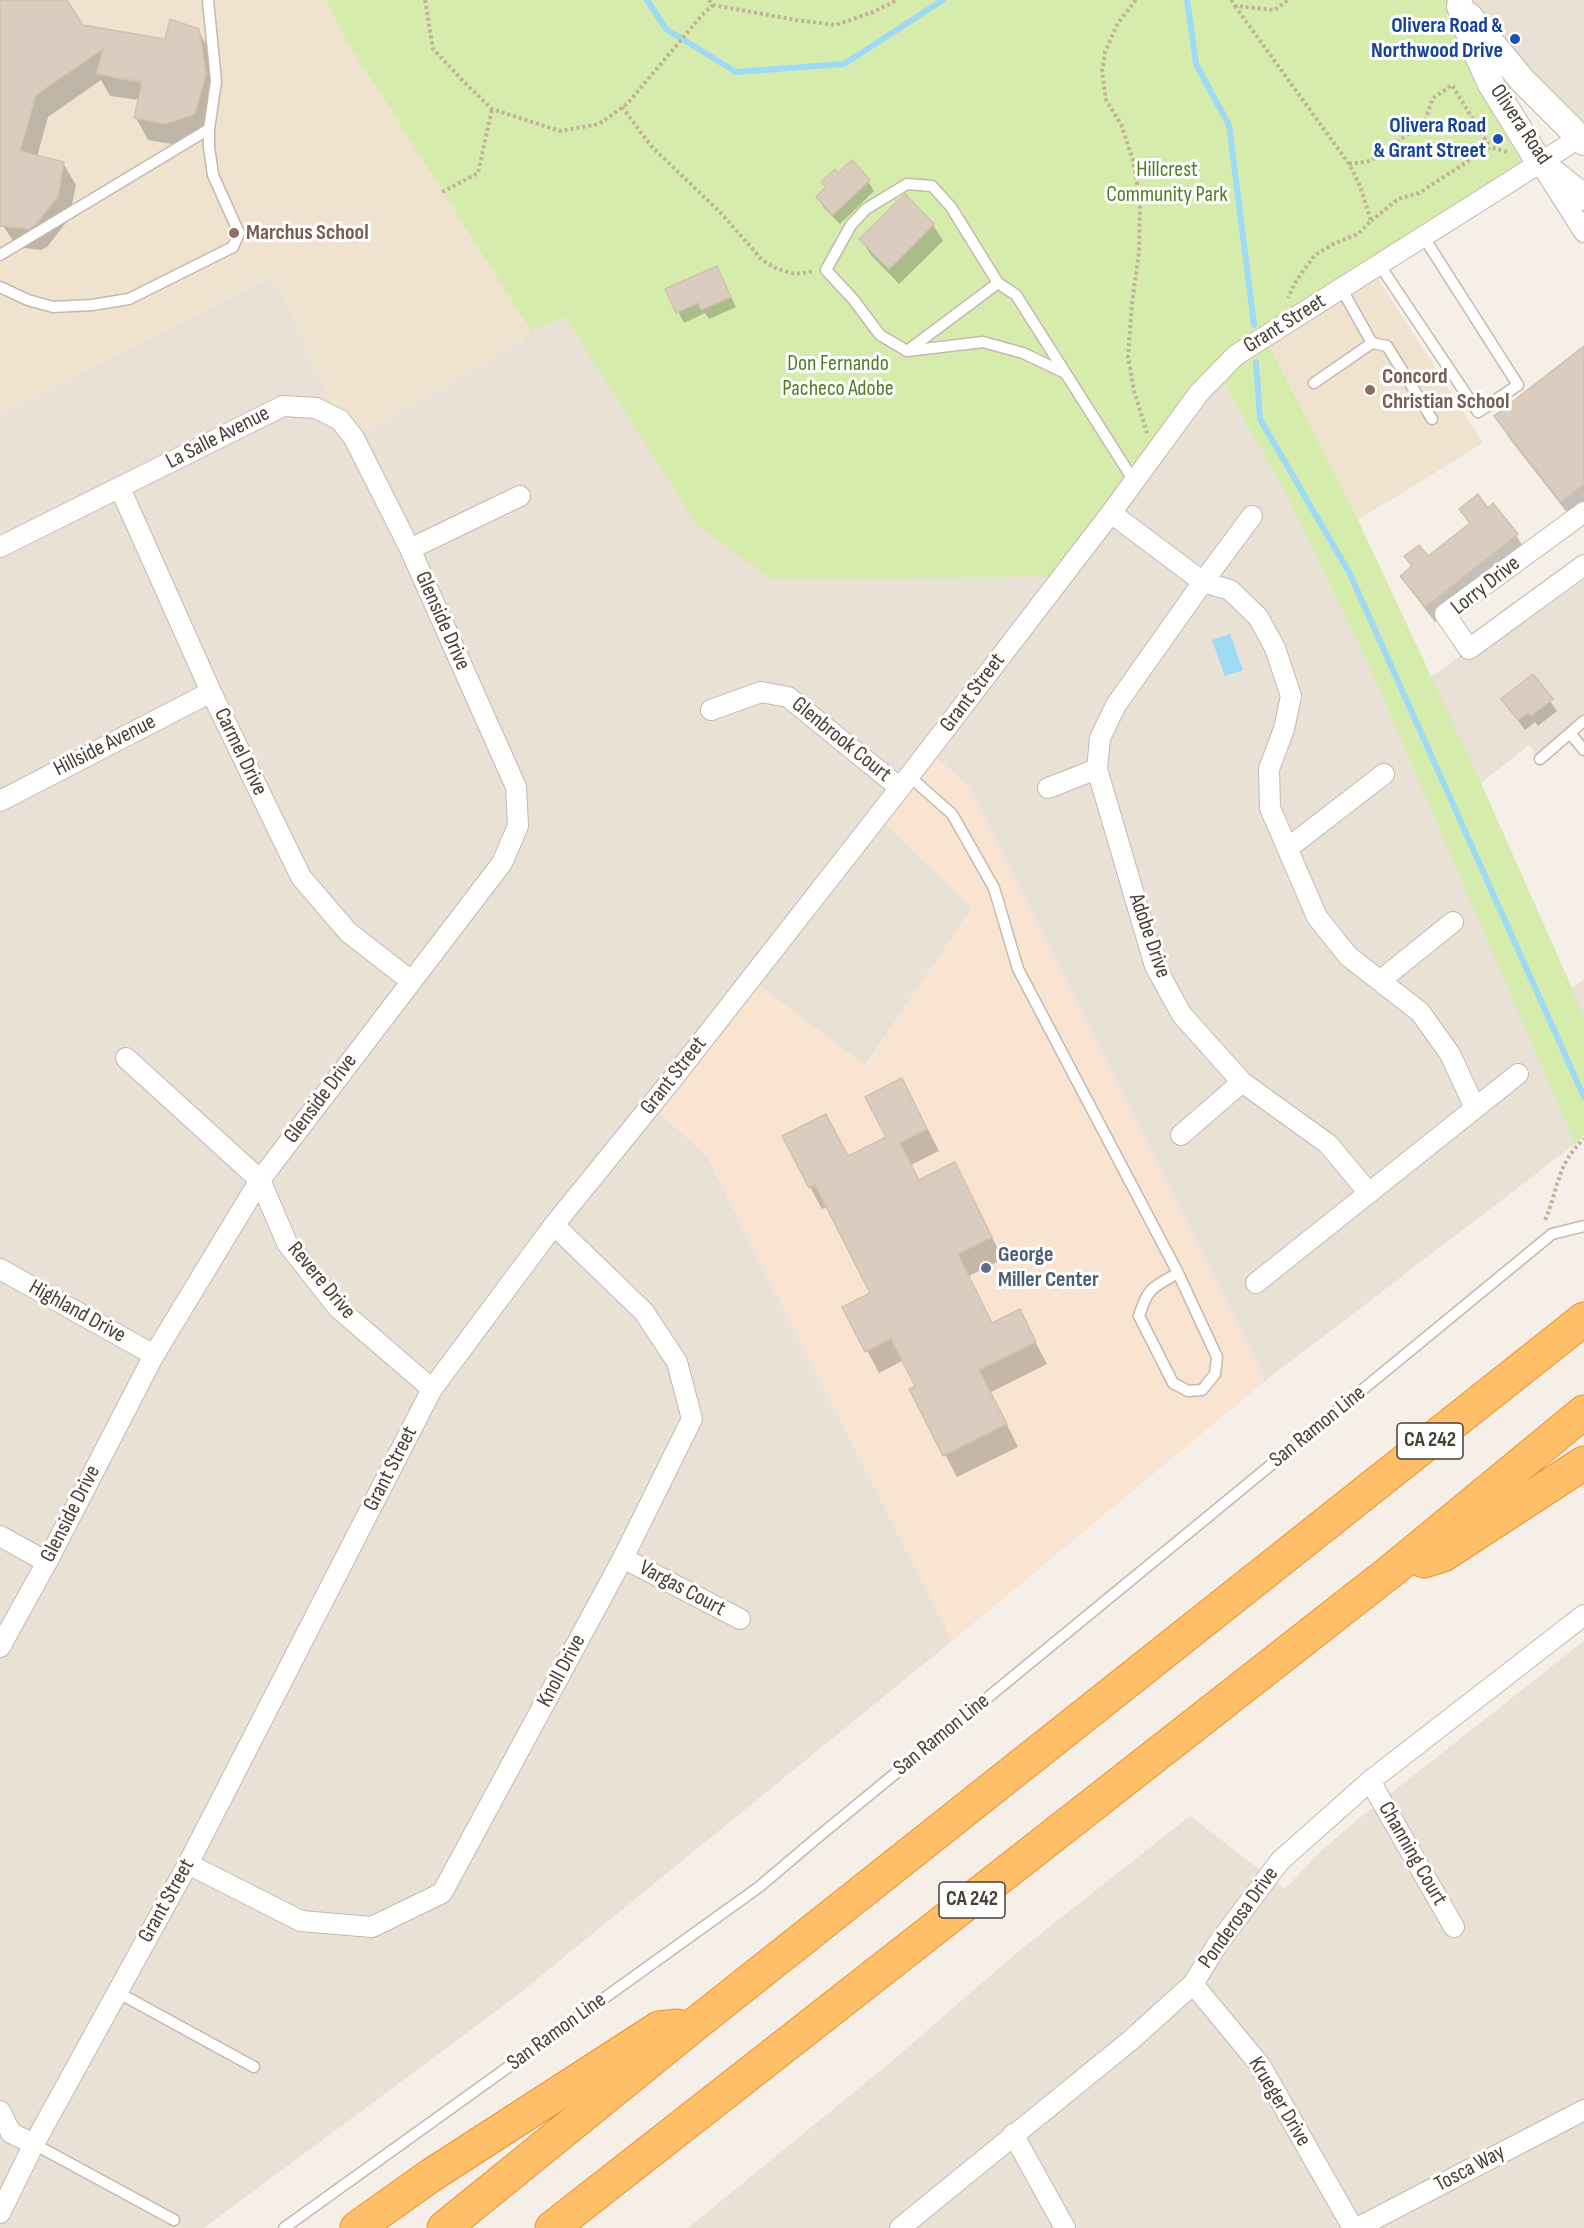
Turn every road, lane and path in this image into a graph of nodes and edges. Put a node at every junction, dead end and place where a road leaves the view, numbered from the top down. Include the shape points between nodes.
1 (208, 0) edge
2 (425, 0) edge
3 (709, 0) edge
4 (897, 0) edge
5 (1136, 0) edge
6 (1231, 0) edge
7 (1287, 0) edge
8 (1462, 2) edge
9 (714, 5) junction
10 (1235, 6) junction
11 (622, 107) junction
12 (492, 109) junction
13 (209, 129) junction
14 (1582, 138) edge
15 (1490, 147) junction
16 (1539, 162) junction
17 (1348, 164) junction
18 (442, 192) dead end
19 (1584, 197) edge
20 (1371, 221) junction
21 (1584, 232) edge
22 (1423, 236) junction
23 (0, 255) edge
24 (1379, 264) junction
25 (826, 270) junction
26 (998, 283) junction
27 (0, 287) edge
28 (1341, 288) junction
29 (1274, 331) junction
30 (1372, 343) junction
31 (907, 351) junction
32 (1065, 373) junction
33 (1314, 383) dead end
34 (1432, 419) dead end
35 (1153, 453) junction
36 (1134, 481) junction
37 (120, 488) junction
38 (520, 496) dead end
39 (1584, 512) edge
40 (1111, 513) junction
41 (1252, 516) dead end
42 (0, 547) edge
43 (410, 549) junction
44 (1584, 566) edge
45 (1203, 582) junction
46 (211, 692) junction
47 (711, 710) dead end
48 (1584, 721) edge
49 (1570, 733) junction
50 (1584, 750) edge
51 (1540, 759) dead end
52 (1097, 769) junction
53 (1384, 774) dead end
54 (905, 782) junction
55 (1048, 788) dead end
56 (0, 801) edge
57 (1288, 848) junction
58 (1453, 921) dead end
59 (1381, 980) junction
60 (411, 981) junction
61 (126, 1058) dead end
62 (1518, 1074) dead end
63 (1242, 1082) junction
64 (1475, 1108) junction
65 (1181, 1136) dead end
66 (1584, 1139) edge
67 (260, 1180) junction
68 (1369, 1193) junction
69 (554, 1225) junction
70 (1584, 1226) edge
71 (1524, 1258) junction
72 (0, 1269) edge
73 (1178, 1274) junction
74 (1256, 1283) dead end
75 (1584, 1295) edge
76 (1584, 1318) edge
77 (1539, 1353) junction
78 (154, 1355) junction
79 (432, 1389) junction
80 (1584, 1412) edge
81 (1584, 1463) edge
82 (0, 1536) edge
83 (623, 1558) junction
84 (47, 1562) junction
85 (1391, 1571) junction
86 (1584, 1615) edge
87 (740, 1619) dead end
88 (0, 1647) edge
89 (1370, 1780) junction
90 (188, 1864) junction
91 (1454, 1927) dead end
92 (1193, 1984) junction
93 (117, 1992) junction
94 (694, 2025) junction
95 (254, 2067) dead end
96 (1584, 2110) edge
97 (0, 2111) edge
98 (1013, 2134) junction
99 (34, 2144) junction
100 (310, 2209) junction
101 (0, 2213) edge
102 (174, 2220) dead end
103 (274, 2228) edge
104 (284, 2228) edge
105 (357, 2228) edge
106 (444, 2228) edge
107 (552, 2228) edge
108 (900, 2228) edge
109 (1065, 2228) edge
110 (1355, 2228) edge

1 - 13 lane via 216,81
2 - 12 path via 433,49
3 - 9 path
4 - 9 path via 836,25
5 - 35 path via 1118,23 1105,52 1102,72 1106,100 1121,124 1133,160 1140,200 1128,356
6 - 10 path
7 - 10 path via 1275,10
8 - 14 street, Olivera Road via 1524,81
8 - 16 street, Olivera Road via 1473,45 1491,84
9 - 11 path
10 - 17 path
11 - 12 path via 599,124 560,131
11 - 25 path via 651,146 721,213 762,260 796,274
12 - 18 path via 478,173
13 - 23 lane
13 - 27 lane via 213,175 239,233 233,248 129,299 53,307
14 - 16 street, Grant Street
15 - 16 path
15 - 17 path via 1452,85 1433,98 1424,123 1370,161
15 - 20 path via 1419,193 1398,199
16 - 19 street, Olivera Road
16 - 21 street
16 - 22 street, Grant Street
17 - 20 path
20 - 29 path via 1359,234 1315,255 1296,281
22 - 24 street, Grant Street
22 - 24 lane via 1518,384 1478,412
24 - 28 street, Grant Street
25 - 26 lane via 851,225 866,209 908,184 932,186 951,207
25 - 31 lane via 880,335
26 - 31 lane
26 - 32 lane via 1016,295
28 - 29 street, Grant Street
28 - 30 lane
29 - 35 street, Grant Street via 1236,355 1199,393
30 - 33 lane
30 - 34 lane via 1387,346
31 - 32 lane via 983,342 1023,353
32 - 36 lane
35 - 36 street, Grant Street
36 - 40 street, Grant Street
37 - 42 street, La Salle Avenue
37 - 43 street, La Salle Avenue via 283,406 316,408 340,420 354,438
37 - 46 street, Carmel Drive
38 - 43 street
39 - 44 street, Lorry Drive via 1445,614 1469,649
40 - 45 street
40 - 54 street, Grant Street
41 - 45 street, Adobe Drive
43 - 60 street, Glenside Drive via 516,787 518,826 502,863
45 - 52 street, Adobe Drive via 1116,705 1100,738
45 - 57 street via 1230,590 1258,617 1275,648 1291,696 1269,769 1270,808
46 - 56 street, Hillside Avenue
46 - 60 street, Carmel Drive via 301,877 348,932
47 - 54 street, Glenbrook Court via 761,692 788,697
48 - 49 lane
49 - 50 lane
49 - 51 lane
52 - 55 street
52 - 63 street, Adobe Drive via 1155,966 1182,1014
53 - 57 street
54 - 69 street, Grant Street
54 - 73 lane via 952,814 994,888 1018,969
57 - 59 street via 1317,916 1348,956
58 - 59 street
59 - 64 street via 1420,1012 1450,1054
60 - 67 street, Glenside Drive
61 - 67 street, Revere Drive
62 - 64 street
63 - 65 street
63 - 68 street, Adobe Drive via 1328,1144
64 - 68 street
66 - 71 path via 1569,1155 1558,1177 1552,1204
67 - 78 street, Glenside Drive
67 - 79 street, Revere Drive via 287,1243 338,1308
68 - 74 street
69 - 79 street, Grant Street
69 - 83 street, Knoll Drive via 644,1312 677,1362 692,1419
70 - 71 lane, San Ramon Line via 1552,1234
71 - 100 lane, San Ramon Line via 759,1887
72 - 78 street, Highland Drive
73 - 73 lane via 1217,1357 1215,1374 1202,1390 1188,1391 1173,1383 1139,1316 1145,1294
75 - 77 highway
76 - 77 highway, CA 242
77 - 94 highway, CA 242
78 - 84 street, Glenside Drive
79 - 90 street, Grant Street
80 - 85 highway, CA 242
81 - 85 highway via 1443,1555
82 - 84 street
83 - 87 street, Vargas Court
83 - 90 street, Knoll Drive via 442,1893 372,1927 301,1922
84 - 88 street, Glenside Drive
85 - 107 highway, CA 242
86 - 89 street, Ponderosa Drive
89 - 91 street, Channing Court
89 - 92 street, Ponderosa Drive via 1280,1861 1216,1945
90 - 93 street, Grant Street
92 - 98 street, Ponderosa Drive via 1131,2040
92 - 110 street, Krueger Drive via 1260,2065
93 - 95 lane
93 - 99 street, Grant Street
94 - 105 highway via 659,2028 430,2176
94 - 106 highway, CA 242
96 - 110 street, Tosca Way
97 - 99 street via 10,2133
98 - 108 street, Ponderosa Drive
98 - 109 street
99 - 101 street, Grant Street
99 - 102 lane
100 - 103 lane
100 - 104 lane, San Ramon Line

